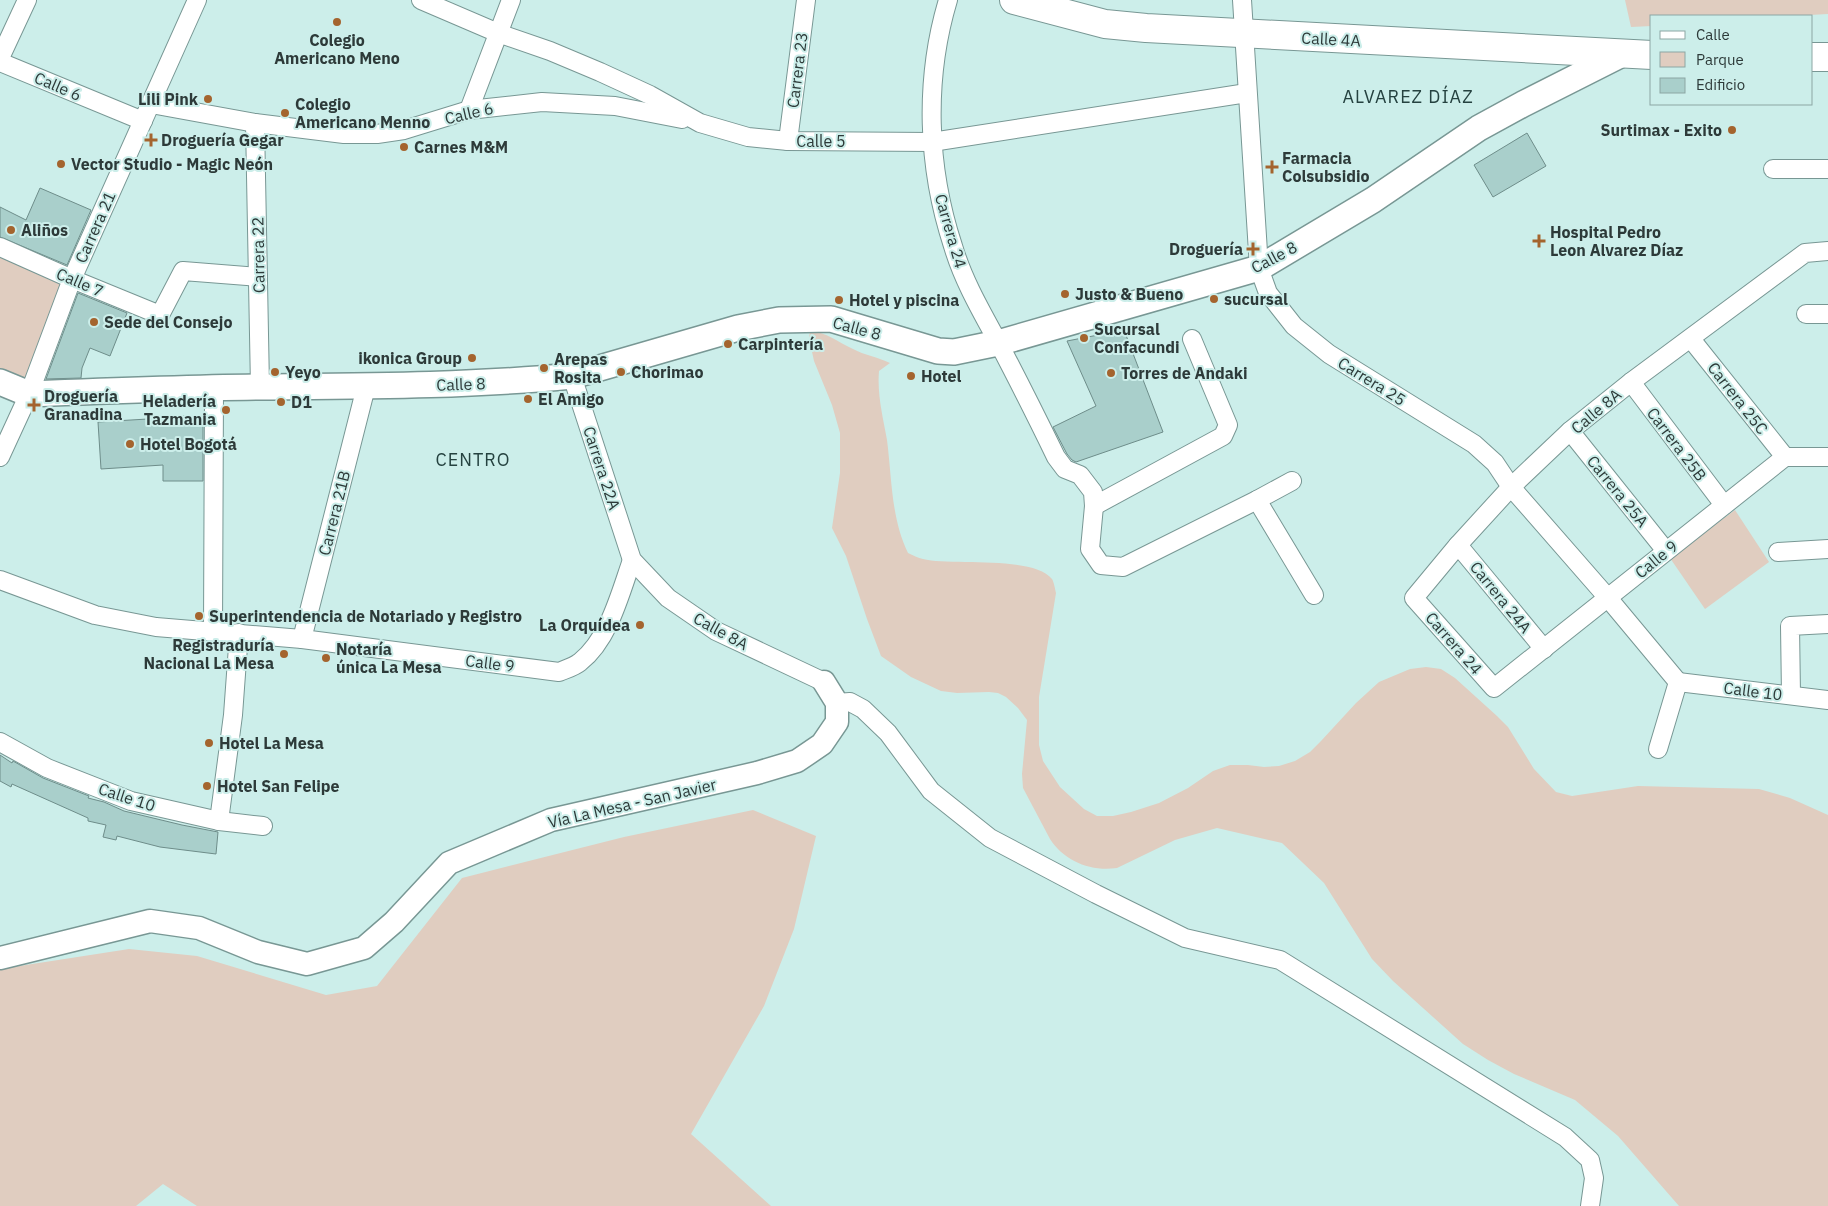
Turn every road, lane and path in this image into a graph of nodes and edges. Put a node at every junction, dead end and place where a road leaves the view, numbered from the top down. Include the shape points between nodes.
1 (27, 0) edge
2 (197, 0) edge
3 (420, 0) edge
4 (511, 0) edge
5 (806, 0) edge
6 (948, 0) edge
7 (1014, 0) edge
8 (1242, 0) edge
9 (498, 32) junction
10 (1246, 34) junction
11 (1622, 54) junction
12 (1650, 55) edge
13 (1813, 57) edge
14 (1828, 57) edge
15 (0, 60) edge
16 (1247, 93) junction
17 (151, 104) junction
18 (469, 110) junction
19 (143, 121) junction
20 (255, 123) junction
21 (700, 123) junction
22 (788, 141) junction
23 (932, 142) junction
24 (1773, 169) dead end
25 (1828, 169) edge
26 (0, 247) edge
27 (1828, 251) edge
28 (1259, 268) junction
29 (258, 277) junction
30 (72, 279) junction
31 (1806, 314) dead end
32 (1828, 314) edge
33 (1192, 339) dead end
34 (1691, 339) junction
35 (998, 343) junction
36 (572, 376) junction
37 (0, 382) edge
38 (1630, 382) junction
39 (260, 387) junction
40 (366, 387) junction
41 (214, 388) junction
42 (29, 394) junction
43 (1570, 432) junction
44 (0, 457) edge
45 (1785, 457) junction
46 (1828, 457) edge
47 (1292, 481) dead end
48 (1511, 488) junction
49 (1257, 500) junction
50 (1724, 505) junction
51 (1094, 506) junction
52 (1458, 545) junction
53 (1828, 549) edge
54 (1666, 551) junction
55 (1778, 552) dead end
56 (632, 560) junction
57 (0, 580) edge
58 (1314, 595) dead end
59 (1414, 598) joint
60 (1608, 598) junction
61 (1828, 624) edge
62 (214, 631) junction
63 (239, 633) junction
64 (302, 639) junction
65 (1544, 649) junction
66 (824, 682) joint
67 (1678, 682) junction
68 (1494, 688) joint
69 (1791, 695) junction
70 (1828, 700) edge
71 (837, 703) junction
72 (0, 742) edge
73 (1658, 749) dead end
74 (219, 821) junction
75 (263, 826) dead end
76 (0, 958) edge
77 (1590, 1206) edge

1 - 15 street
2 - 17 street, Carrera 21
3 - 9 street, Calle 5
4 - 9 street
5 - 22 street, Carrera 23
6 - 23 street, Carrera 24 via 934,70
7 - 10 main road, Calle 4A via 1105,24
8 - 10 street, Carrera 25
9 - 18 street
9 - 21 street, Calle 5 via 600,72
10 - 11 main road, Calle 4A
10 - 16 street, Carrera 25
11 - 12 main road, Calle 4A
11 - 28 main road, Calle 8 via 1479,128 1373,200
13 - 14 main road
15 - 19 street, Calle 6
16 - 23 street, Calle 5
16 - 28 street, Carrera 25
17 - 19 street, Carrera 21
17 - 20 street, Calle 6
18 - 20 street, Calle 6 via 404,130 377,134 344,134
18 - 21 street, Calle 6 via 521,103 583,103
19 - 30 street, Carrera 21
20 - 29 street, Carrera 22
21 - 22 street, Calle 5 via 748,136
22 - 23 street, Calle 5
23 - 35 street, Carrera 24 via 939,195 953,247 973,296
24 - 25 street
26 - 30 street, Calle 7
27 - 34 street, Calle 8A via 1805,253
28 - 35 main road, Calle 8
28 - 48 street, Carrera 25 via 1268,293 1294,326 1328,354 1474,444 1494,463
29 - 30 street, Calle 7 via 182,271 160,315
29 - 39 street, Carrera 22
30 - 42 street, Carrera 21
31 - 32 street
33 - 51 street via 1228,425 1223,436
34 - 38 street, Calle 8A
34 - 45 street, Carrera 25C
35 - 36 main road, Calle 8 via 954,352 938,351 830,319 779,320 738,328
35 - 51 street, Carrera 24 via 1056,457 1065,469 1080,475 1092,492
36 - 40 main road, Calle 8 via 491,383
36 - 56 street, Carrera 22A
37 - 42 main road, Calle 8
38 - 43 street, Calle 8A
38 - 50 street, Carrera 25B
39 - 40 main road, Calle 8
39 - 41 main road, Calle 8
40 - 64 street, Carrera 21B
41 - 42 main road, Calle 8
41 - 62 street
42 - 44 street, Carrera 21
43 - 48 street, Calle 8A
43 - 54 street, Carrera 25A
45 - 46 street
45 - 50 street, Calle 9
47 - 49 street
48 - 52 street, Calle 8A
48 - 60 street, Carrera 25
49 - 51 street via 1123,567 1101,565 1090,549
49 - 58 street
50 - 54 street, Calle 9
52 - 59 street, Calle 8A
52 - 65 street, Carrera 24A
53 - 55 street
54 - 60 street, Calle 9
56 - 64 street, Calle 9 via 613,616 594,648 579,663 559,672
56 - 66 street, Calle 8A via 668,598 716,631
57 - 62 street, Calle 9 via 95,615 156,627
59 - 68 street, Carrera 24
60 - 65 street, Calle 9
60 - 67 street, Carrera 25
61 - 69 street via 1790,626
62 - 63 street, Calle 9
63 - 64 street, Calle 9
63 - 74 street via 233,715
65 - 68 street, Calle 9
66 - 71 street
67 - 69 street, Calle 10
67 - 73 street
69 - 70 street, Calle 10
71 - 76 street, Vía La Mesa - San Javier via 837,722 822,744 797,761 551,820 449,863 394,922 364,948 307,964 258,952 199,928 150,921
71 - 77 street via 850,702 864,709 888,733 931,791 990,838 1185,938 1280,960 1565,1137 1590,1160 1594,1178
72 - 74 street, Calle 10 via 47,768 131,801
74 - 75 street, Calle 10

